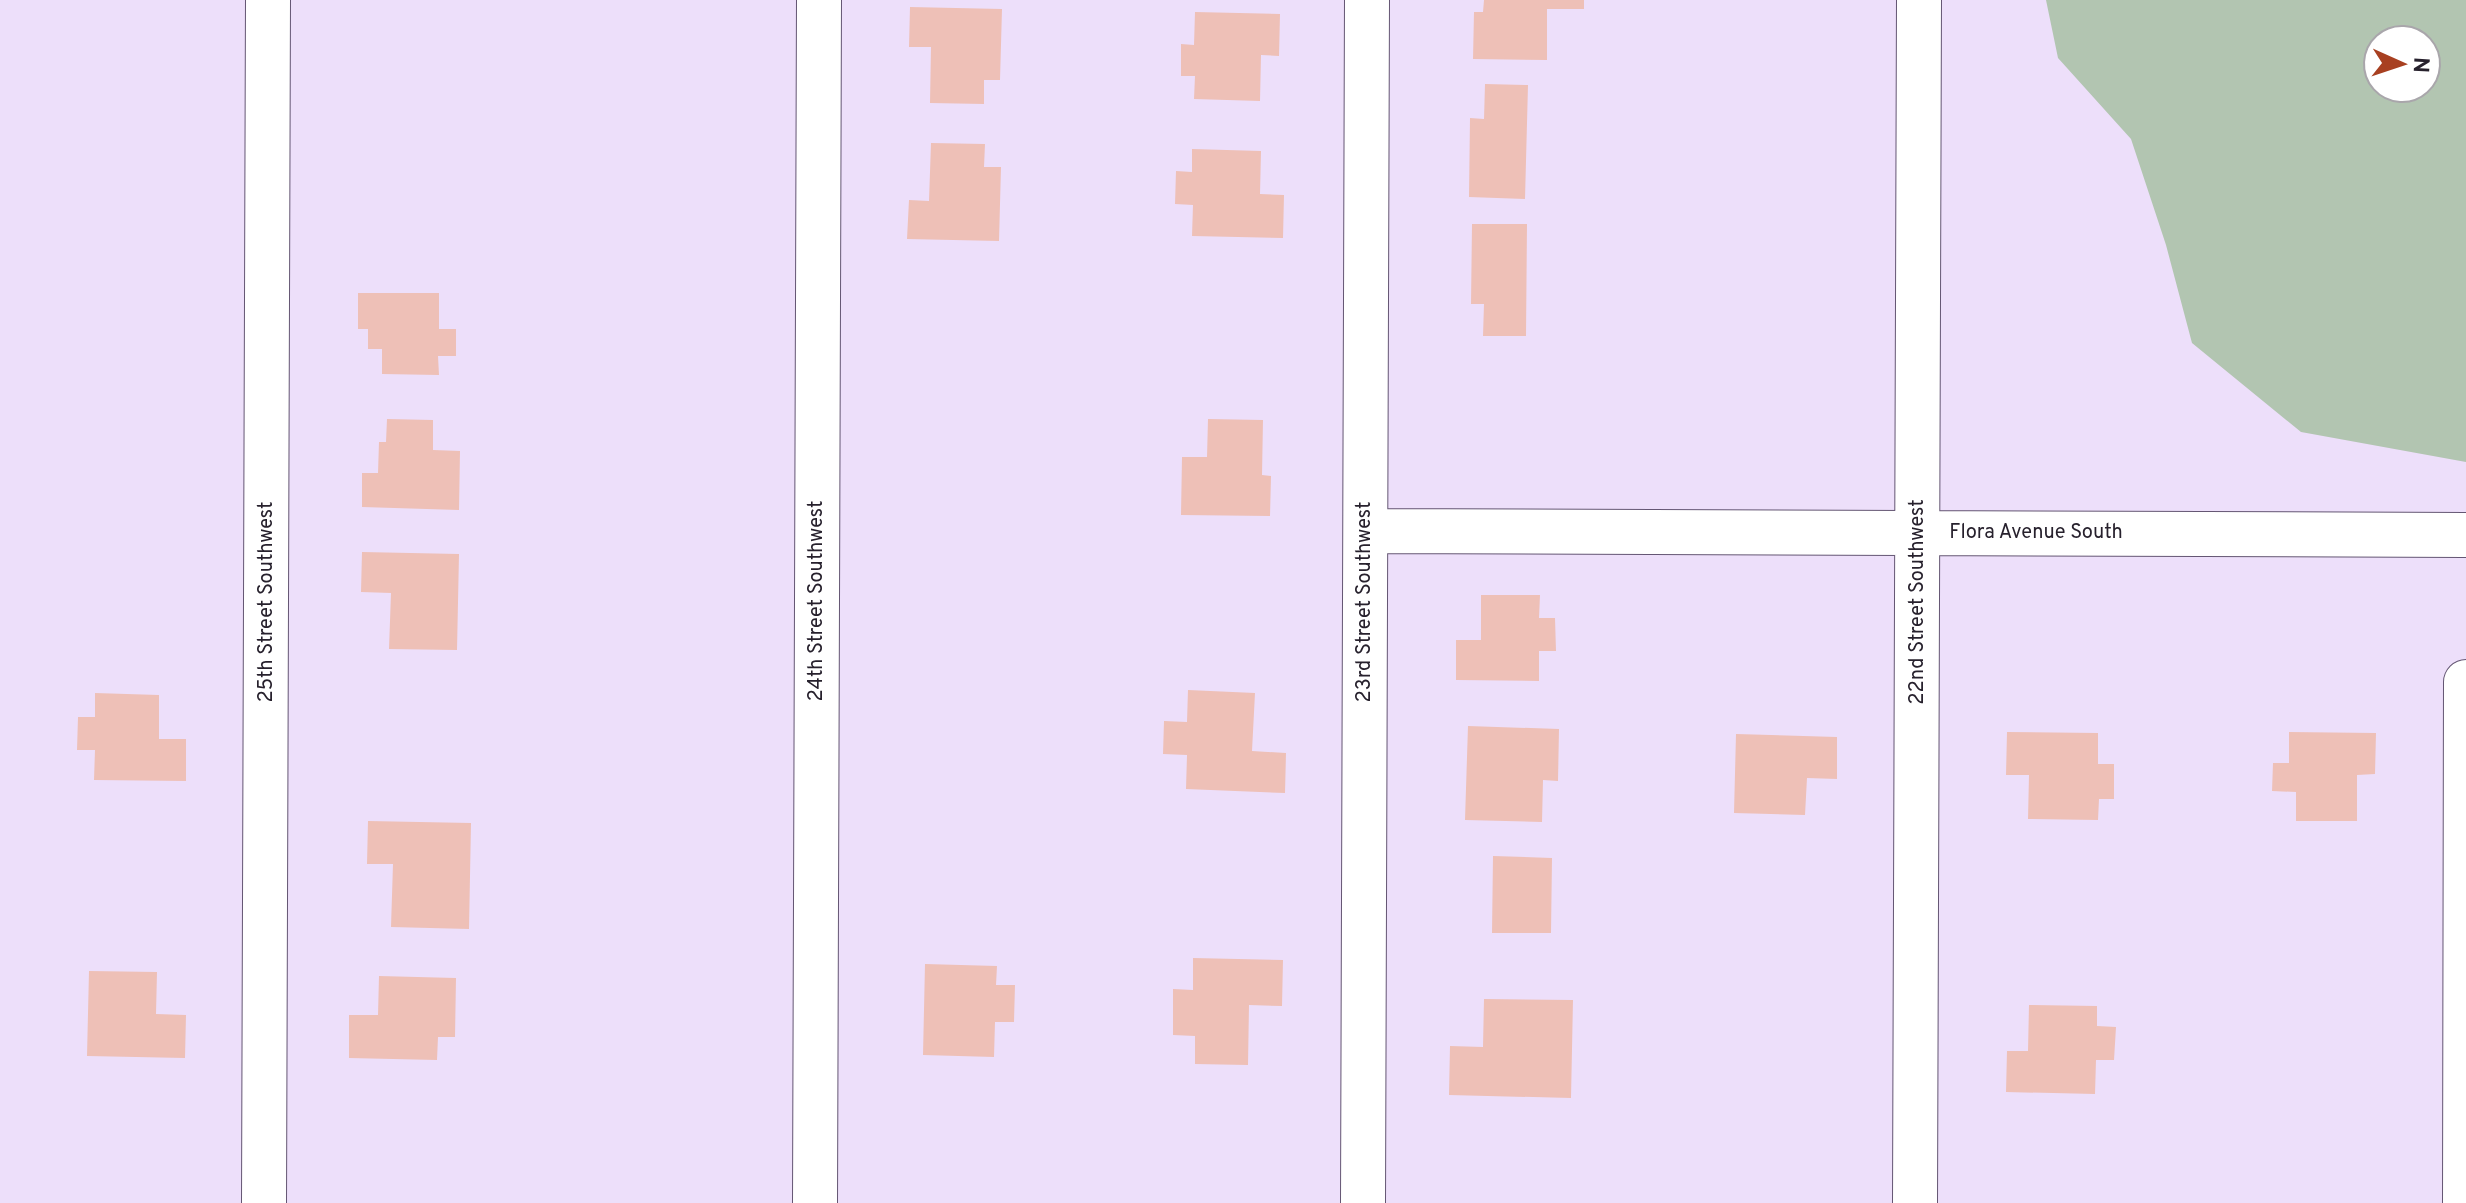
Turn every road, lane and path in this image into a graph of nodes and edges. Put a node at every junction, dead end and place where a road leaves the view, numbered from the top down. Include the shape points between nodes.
1 (268, 0) edge
2 (819, 0) edge
3 (1367, 0) edge
4 (1919, 0) edge
5 (1366, 531) junction
6 (1918, 533) junction
7 (2466, 535) edge
8 (2466, 682) edge
9 (264, 1203) edge
10 (815, 1203) edge
11 (1363, 1203) edge
12 (1915, 1203) edge
13 (2465, 1203) edge

1 - 9 street, 25th Street Southwest
2 - 10 street, 24th Street Southwest
3 - 5 street, 23rd Street Southwest
4 - 6 street, 22nd Street Southwest
5 - 6 street, Flora Avenue South
5 - 11 street, 23rd Street Southwest
6 - 7 street, Flora Avenue South
6 - 12 street, 22nd Street Southwest
8 - 13 street

